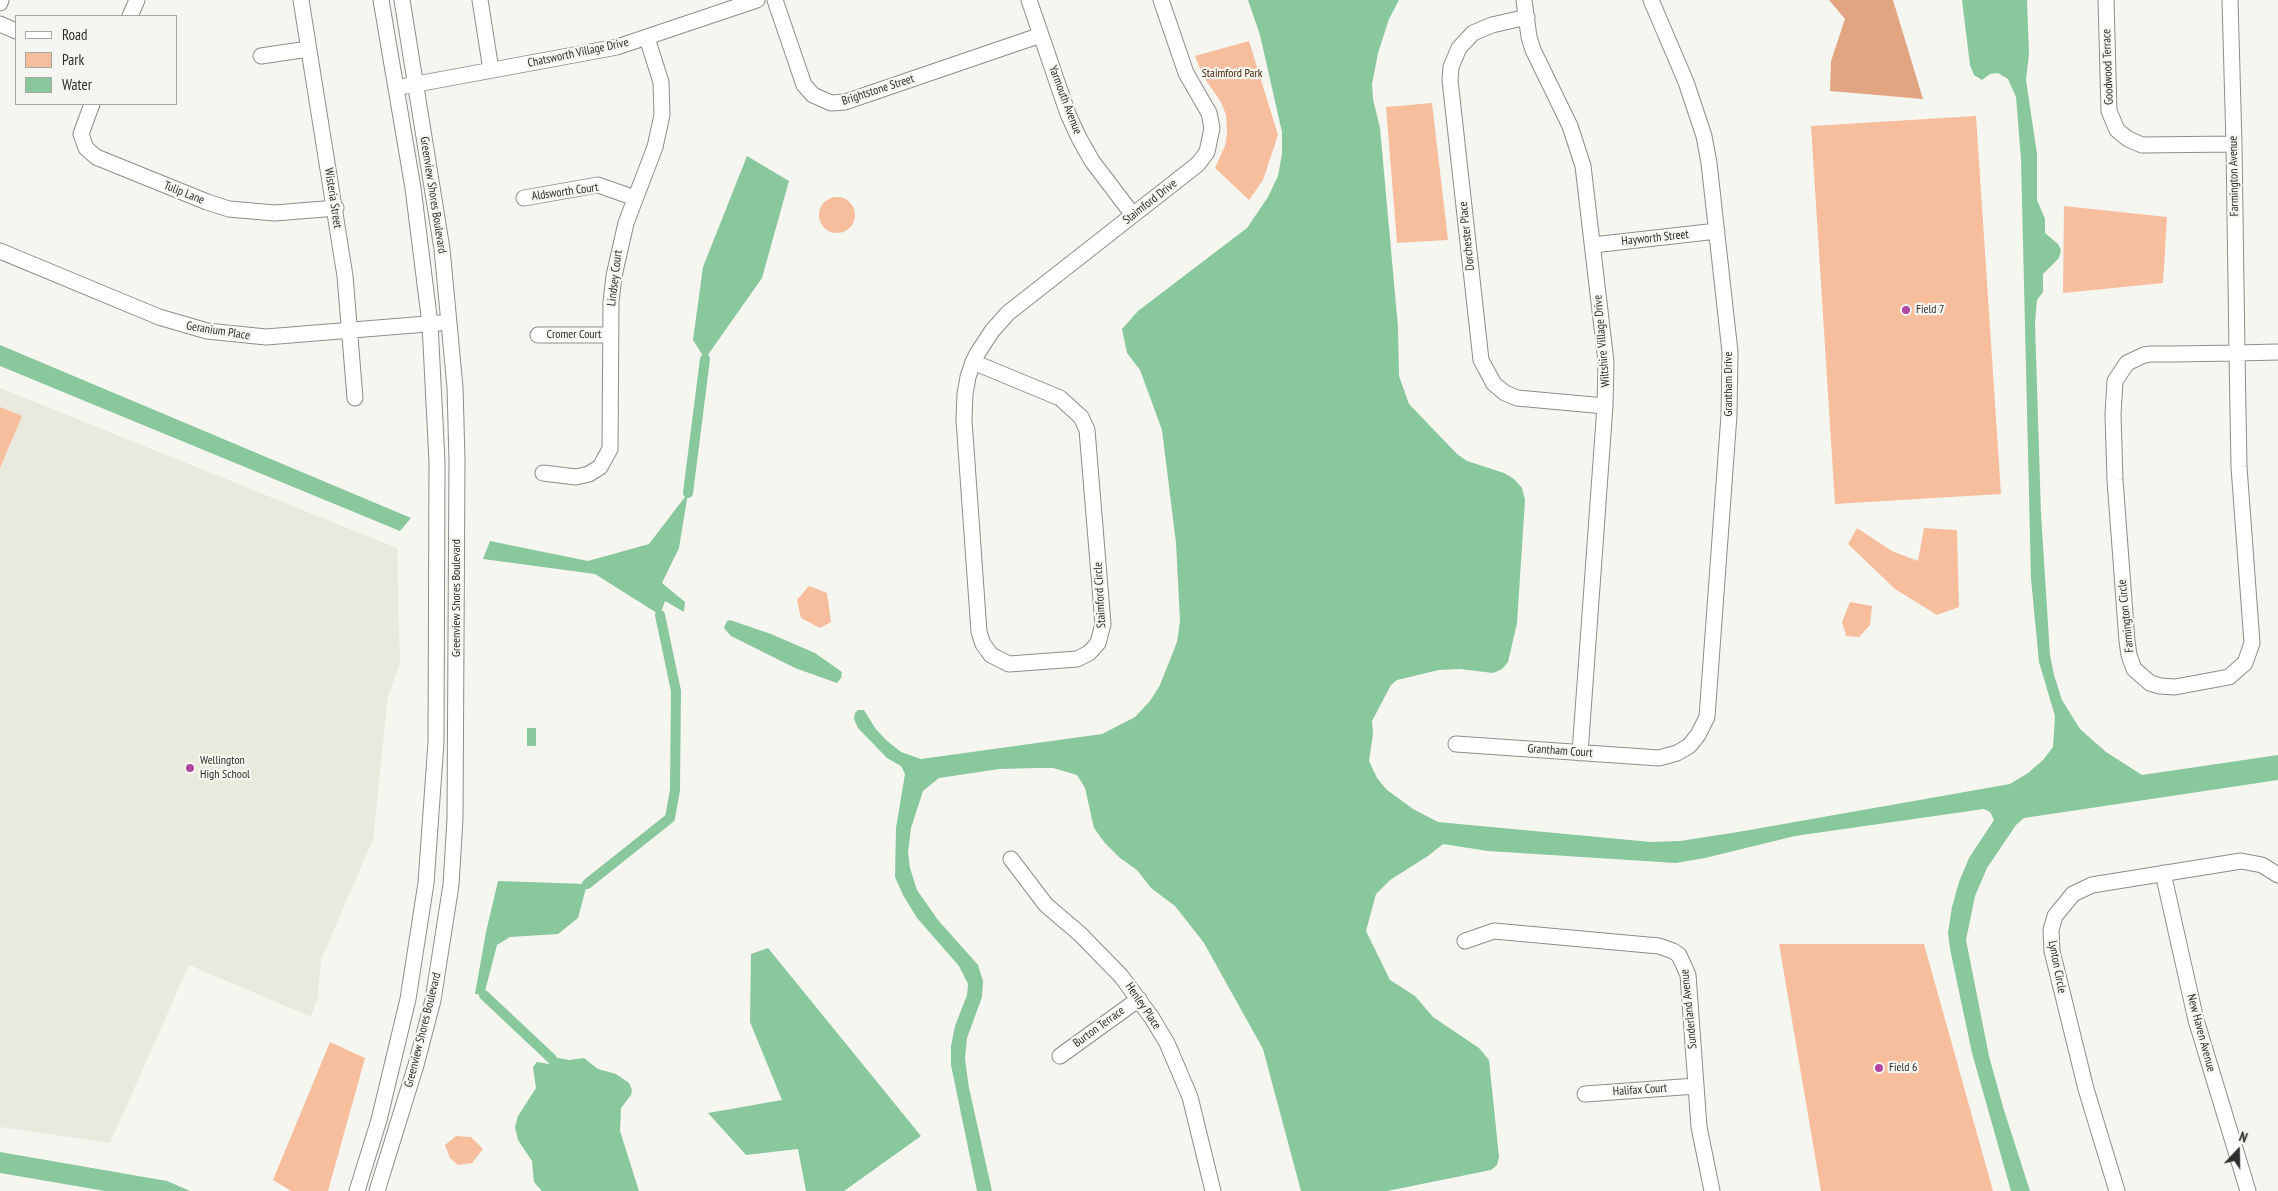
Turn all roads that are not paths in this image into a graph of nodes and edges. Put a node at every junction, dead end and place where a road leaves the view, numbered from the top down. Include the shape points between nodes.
1 (137, 0) edge
2 (301, 0) edge
3 (381, 0) edge
4 (402, 0) edge
5 (480, 0) edge
6 (757, 0) edge
7 (774, 0) edge
8 (1029, 0) edge
9 (1161, 0) edge
10 (1524, 0) edge
11 (1651, 0) edge
12 (2106, 0) edge
13 (2230, 0) edge
14 (130, 15) edge
15 (1527, 17) junction
16 (0, 24) edge
17 (15, 31) edge
18 (1041, 35) junction
19 (646, 38) junction
20 (308, 49) junction
21 (261, 56) dead end
22 (491, 70) junction
23 (415, 84) junction
24 (395, 88) junction
25 (92, 105) edge
26 (2234, 144) junction
27 (524, 198) dead end
28 (635, 198) junction
29 (336, 208) junction
30 (1133, 215) junction
31 (1717, 231) junction
32 (1593, 245) junction
33 (0, 251) edge
34 (450, 321) junction
35 (430, 324) junction
36 (351, 331) junction
37 (538, 335) dead end
38 (611, 335) junction
39 (2278, 352) edge
40 (2237, 353) junction
41 (974, 362) junction
42 (356, 398) dead end
43 (1605, 406) junction
44 (543, 473) dead end
45 (436, 684) junction
46 (456, 684) junction
47 (1456, 744) dead end
48 (1580, 753) junction
49 (1664, 757) joint
50 (1010, 859) dead end
51 (2163, 873) junction
52 (2278, 874) edge
53 (1465, 941) dead end
54 (1139, 999) junction
55 (1060, 1056) dead end
56 (1696, 1086) junction
57 (1585, 1094) dead end
58 (357, 1191) edge
59 (377, 1191) edge
60 (1213, 1191) edge
61 (1712, 1191) edge
62 (2117, 1191) edge
63 (2248, 1191) edge

1 - 14 street
2 - 20 street, Wisteria Street
3 - 24 street, Greenview Shores Boulevard
4 - 23 street, Greenview Shores Boulevard
5 - 22 street
6 - 19 street, Chatsworth Village Drive
7 - 18 street, Brightstone Street via 804,85 813,95 831,103 854,99
8 - 18 street, Yarmouth Avenue
9 - 30 street, Staimford Drive via 1186,73 1209,113 1212,136 1207,152 1198,164
10 - 15 street, Wiltshire Village Drive
11 - 31 street, Grantham Drive via 1698,116 1709,163
12 - 26 street, Goodwood Terrace via 2109,111 2118,130 2128,140 2142,145
13 - 26 street, Farmington Avenue
15 - 32 street, Wiltshire Village Drive via 1533,50 1544,67 1578,150 1586,182
15 - 43 street, Dorchester Place via 1473,33 1459,48 1451,67 1481,360 1494,384 1517,398
16 - 17 street
18 - 30 street, Yarmouth Avenue via 1079,138 1092,161
19 - 22 street, Chatsworth Village Drive via 587,53
19 - 28 street, Lindsey Court via 661,82 662,115 655,147
20 - 21 street
20 - 29 street, Wisteria Street
22 - 23 street, Chatsworth Village Drive
23 - 24 street, Chatsworth Village Drive
23 - 34 street, Greenview Shores Boulevard via 433,184
24 - 35 street, Greenview Shores Boulevard via 413,188
25 - 29 street, Tulip Lane via 82,134 86,148 96,156 229,209 275,213
26 - 40 street, Farmington Avenue
27 - 28 street, Aldsworth Court via 598,185
28 - 38 street, Lindsey Court via 618,249
29 - 36 street, Wisteria Street
30 - 41 street, Staimford Drive via 1008,313 986,339
31 - 32 street, Hayworth Street
31 - 49 street, Grantham Drive via 1731,384 1708,709 1705,723 1694,741 1682,751
32 - 43 street, Wiltshire Village Drive via 1606,362
33 - 36 street, Geranium Place via 159,317 207,331 266,337
34 - 35 street, Geranium Place
34 - 46 street, Greenview Shores Boulevard via 457,460
35 - 36 street, Geranium Place
35 - 45 street, Greenview Shores Boulevard via 437,462
36 - 42 street, Wisteria Street
37 - 38 street, Cromer Court
38 - 44 street, Lindsey Court via 610,442 607,456 600,466 582,476
39 - 40 street, Farmington Circle
40 - 40 street, Farmington Circle via 2239,467 2251,650 2240,668 2229,677 2174,687 2160,686 2138,674 2129,655 2117,508 2114,388 2122,368 2144,355
41 - 41 street, Staimford Circle via 1060,398 1081,417 1087,430 1103,624 1098,644 1077,659 1009,664 991,655 982,644 964,420 965,394
43 - 48 street, Wiltshire Village Drive
45 - 46 street
45 - 58 street, Greenview Shores Boulevard via 432,818 418,941 394,1064
46 - 59 street, Greenview Shores Boulevard via 455,819 442,953 423,1040
47 - 48 street, Grantham Court
48 - 49 street, Grantham Court
50 - 54 street, Henley Place via 1046,905 1102,954
51 - 52 street, Lynton Circle via 2241,861 2262,865
51 - 62 street, Lynton Circle via 2092,885 2079,891 2059,910 2051,930 2052,951 2077,1052
51 - 63 street, New Haven Avenue via 2196,1020
53 - 56 street, Sunderland Avenue via 1494,931 1659,946 1673,951 1683,961 1688,975
54 - 55 street, Burton Terrace
54 - 60 street, Henley Place via 1167,1043 1190,1097
56 - 57 street, Halifax Court
56 - 61 street, Sunderland Avenue via 1699,1127

